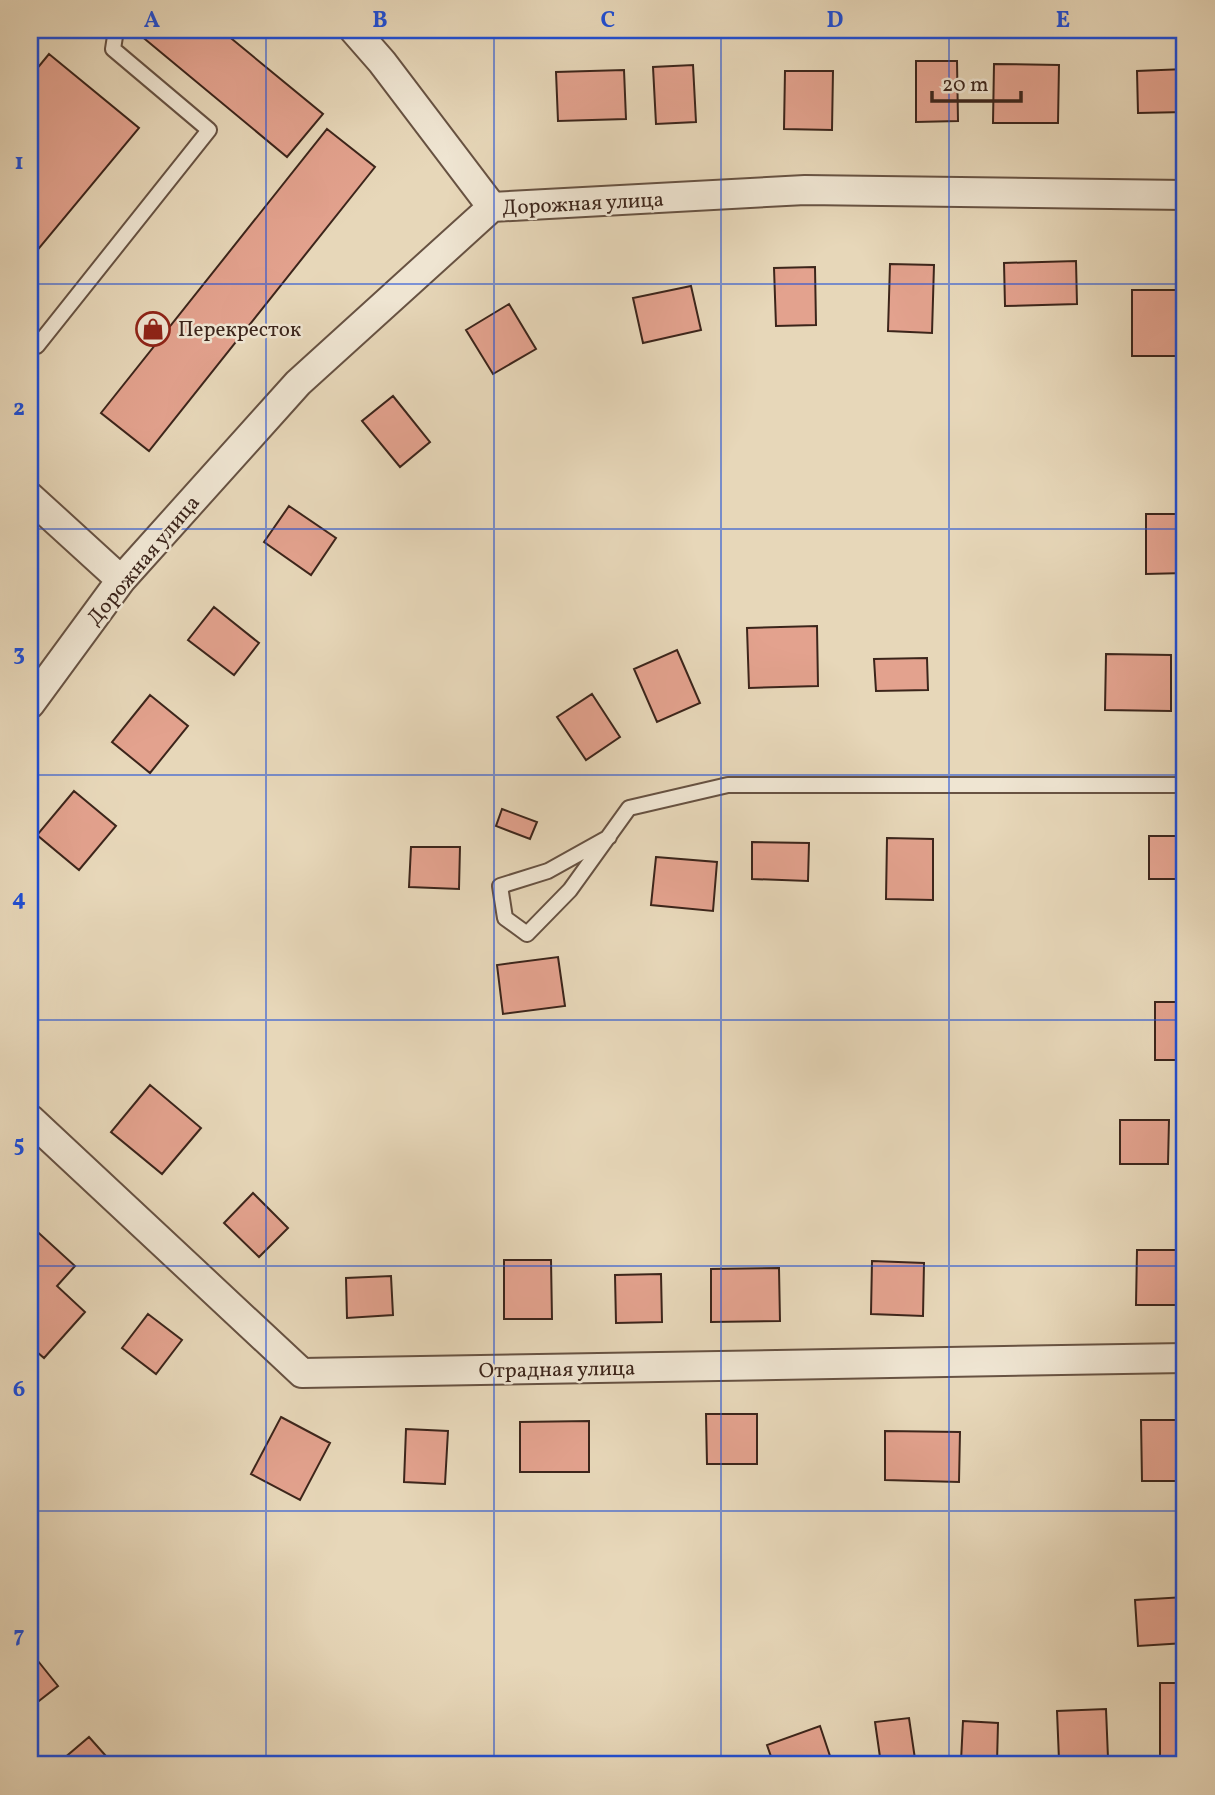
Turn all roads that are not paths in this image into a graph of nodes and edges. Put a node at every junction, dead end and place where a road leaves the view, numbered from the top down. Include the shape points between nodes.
1 (116, 30) edge
2 (354, 30) edge
3 (1185, 195) edge
4 (492, 207) junction
5 (37, 345) dead end
6 (30, 497) edge
7 (121, 580) junction
8 (30, 704) edge
9 (1185, 785) edge
10 (609, 837) junction
11 (30, 1119) edge
12 (1185, 1358) edge

1 - 5 lane via 113,49 209,131
2 - 4 street
3 - 4 street, Дорожная улица via 805,190
4 - 7 street, Дорожная улица via 298,383
6 - 7 street
7 - 8 street, Дорожная улица
9 - 10 lane via 728,785 629,808
10 - 10 lane via 548,871 500,886 505,918 527,934 570,890
11 - 12 street, Отрадная улица via 302,1373

